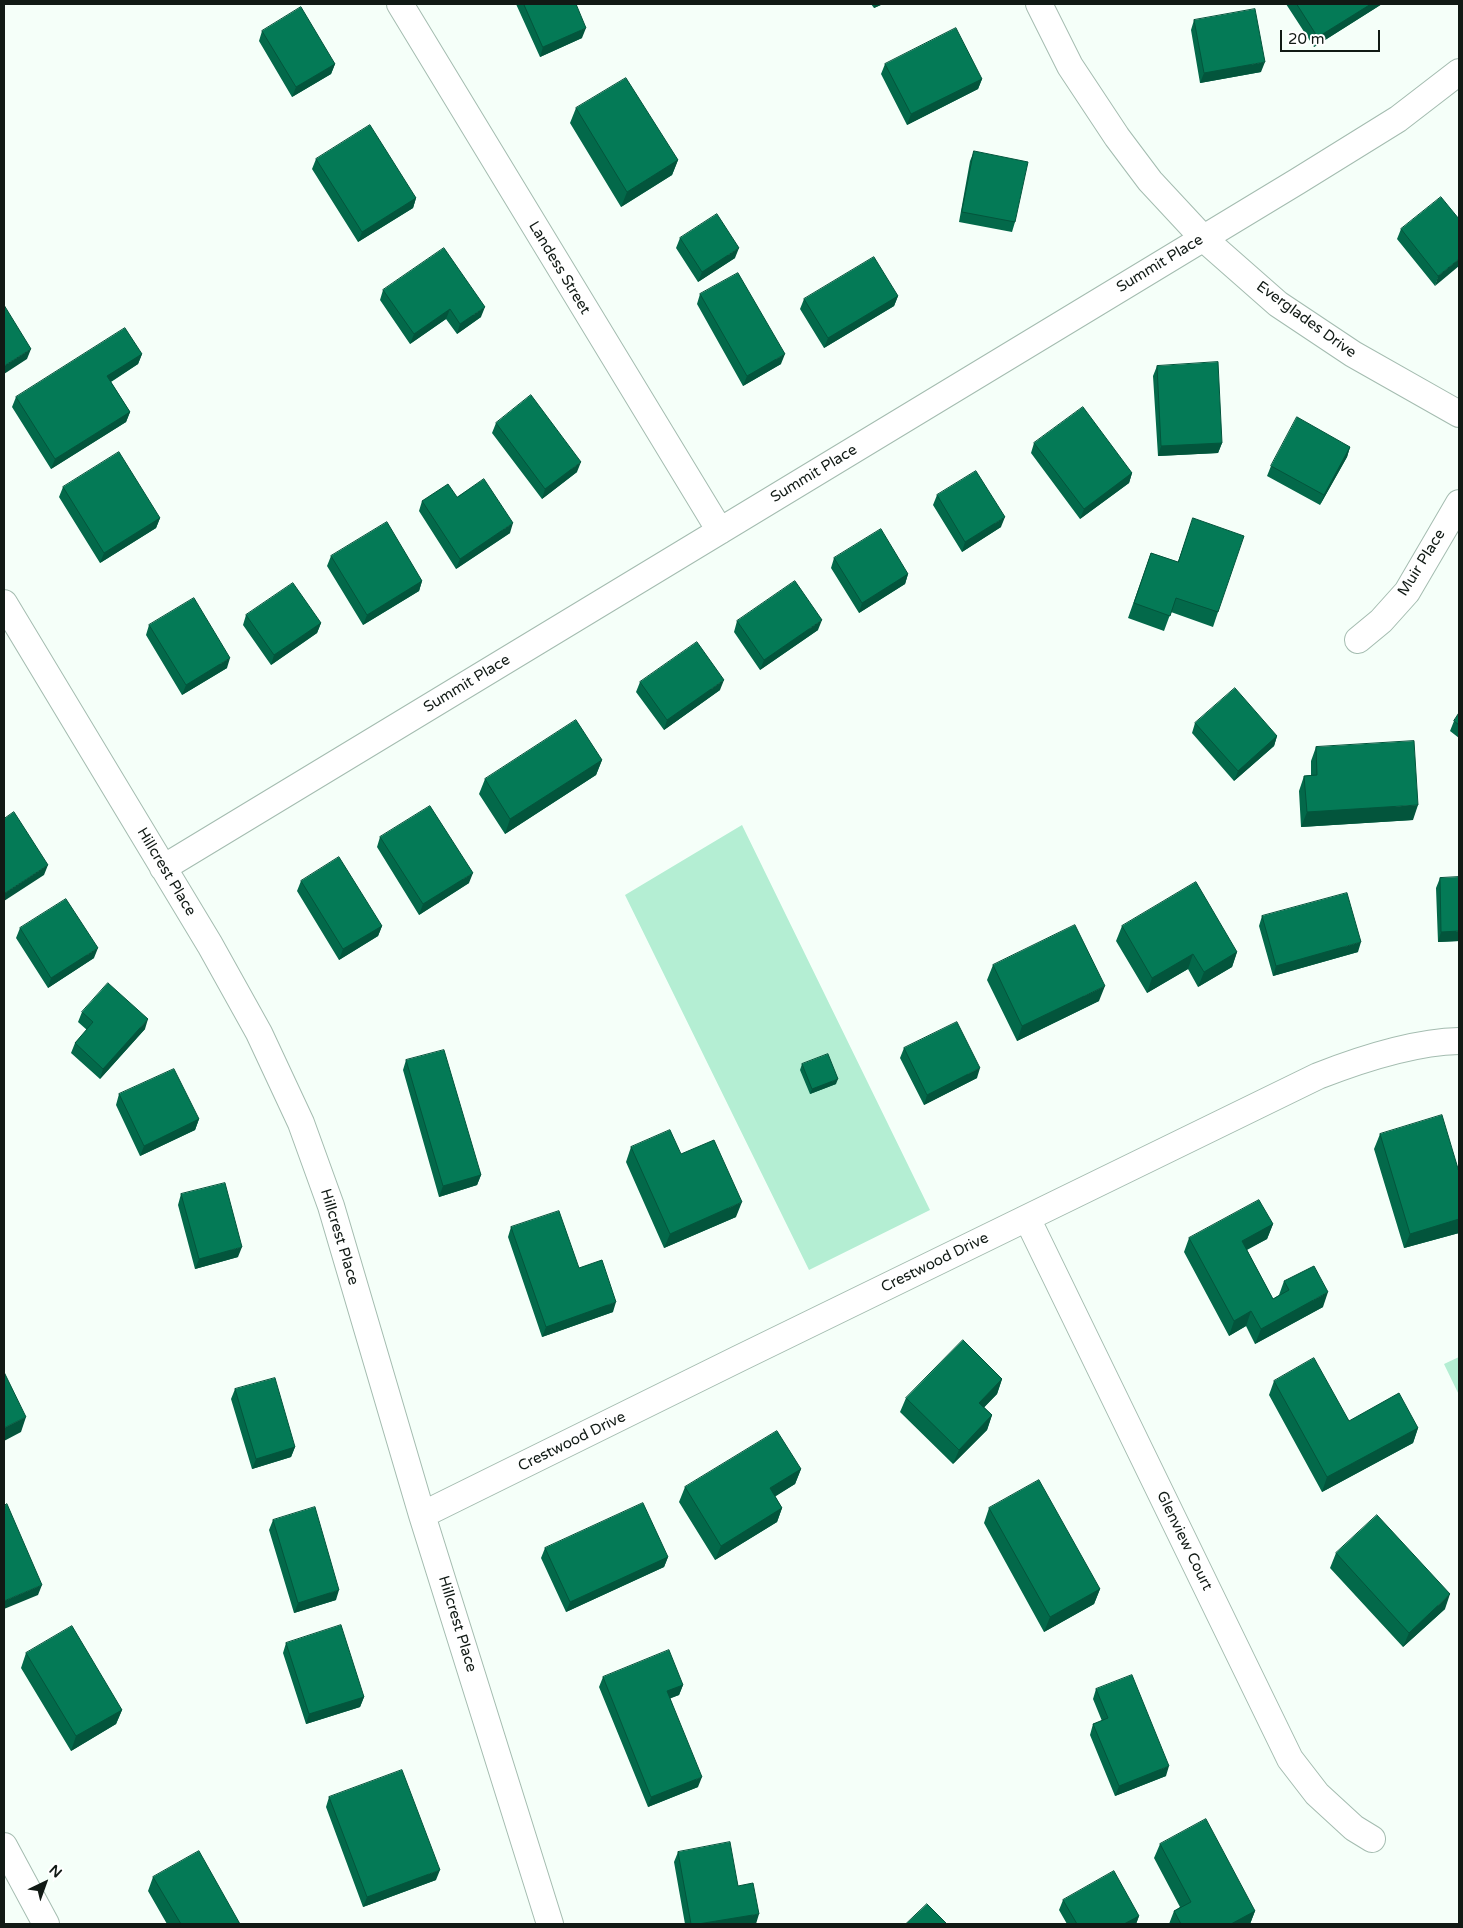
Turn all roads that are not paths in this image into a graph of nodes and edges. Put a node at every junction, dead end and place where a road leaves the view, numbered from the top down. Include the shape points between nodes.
1 (400, 4) edge
2 (1039, 4) edge
3 (1459, 72) edge
4 (1203, 238) junction
5 (1459, 414) edge
6 (1459, 503) edge
7 (720, 531) junction
8 (5, 606) edge
9 (1358, 640) dead end
10 (163, 868) junction
11 (1459, 1041) edge
12 (1026, 1218) junction
13 (422, 1515) junction
14 (1372, 1839) dead end
15 (4, 1846) edge
16 (46, 1924) edge
17 (550, 1924) edge

1 - 7 street, Landess Street
2 - 4 street, Everglades Drive via 1070,66 1117,137 1150,181
3 - 4 street, Summit Place via 1398,119
4 - 5 street, Everglades Drive via 1278,304 1353,354
4 - 7 street, Summit Place
6 - 9 street, Muir Place via 1407,592 1381,621
7 - 10 street, Summit Place
8 - 10 street, Hillcrest Place
10 - 13 street, Hillcrest Place via 260,1033 301,1123 331,1206
11 - 12 street, Crestwood Drive via 1397,1050 1325,1074
12 - 13 street, Crestwood Drive
12 - 14 street, Glenview Court via 1290,1759 1317,1794 1354,1828
13 - 17 street, Hillcrest Place
15 - 16 street

